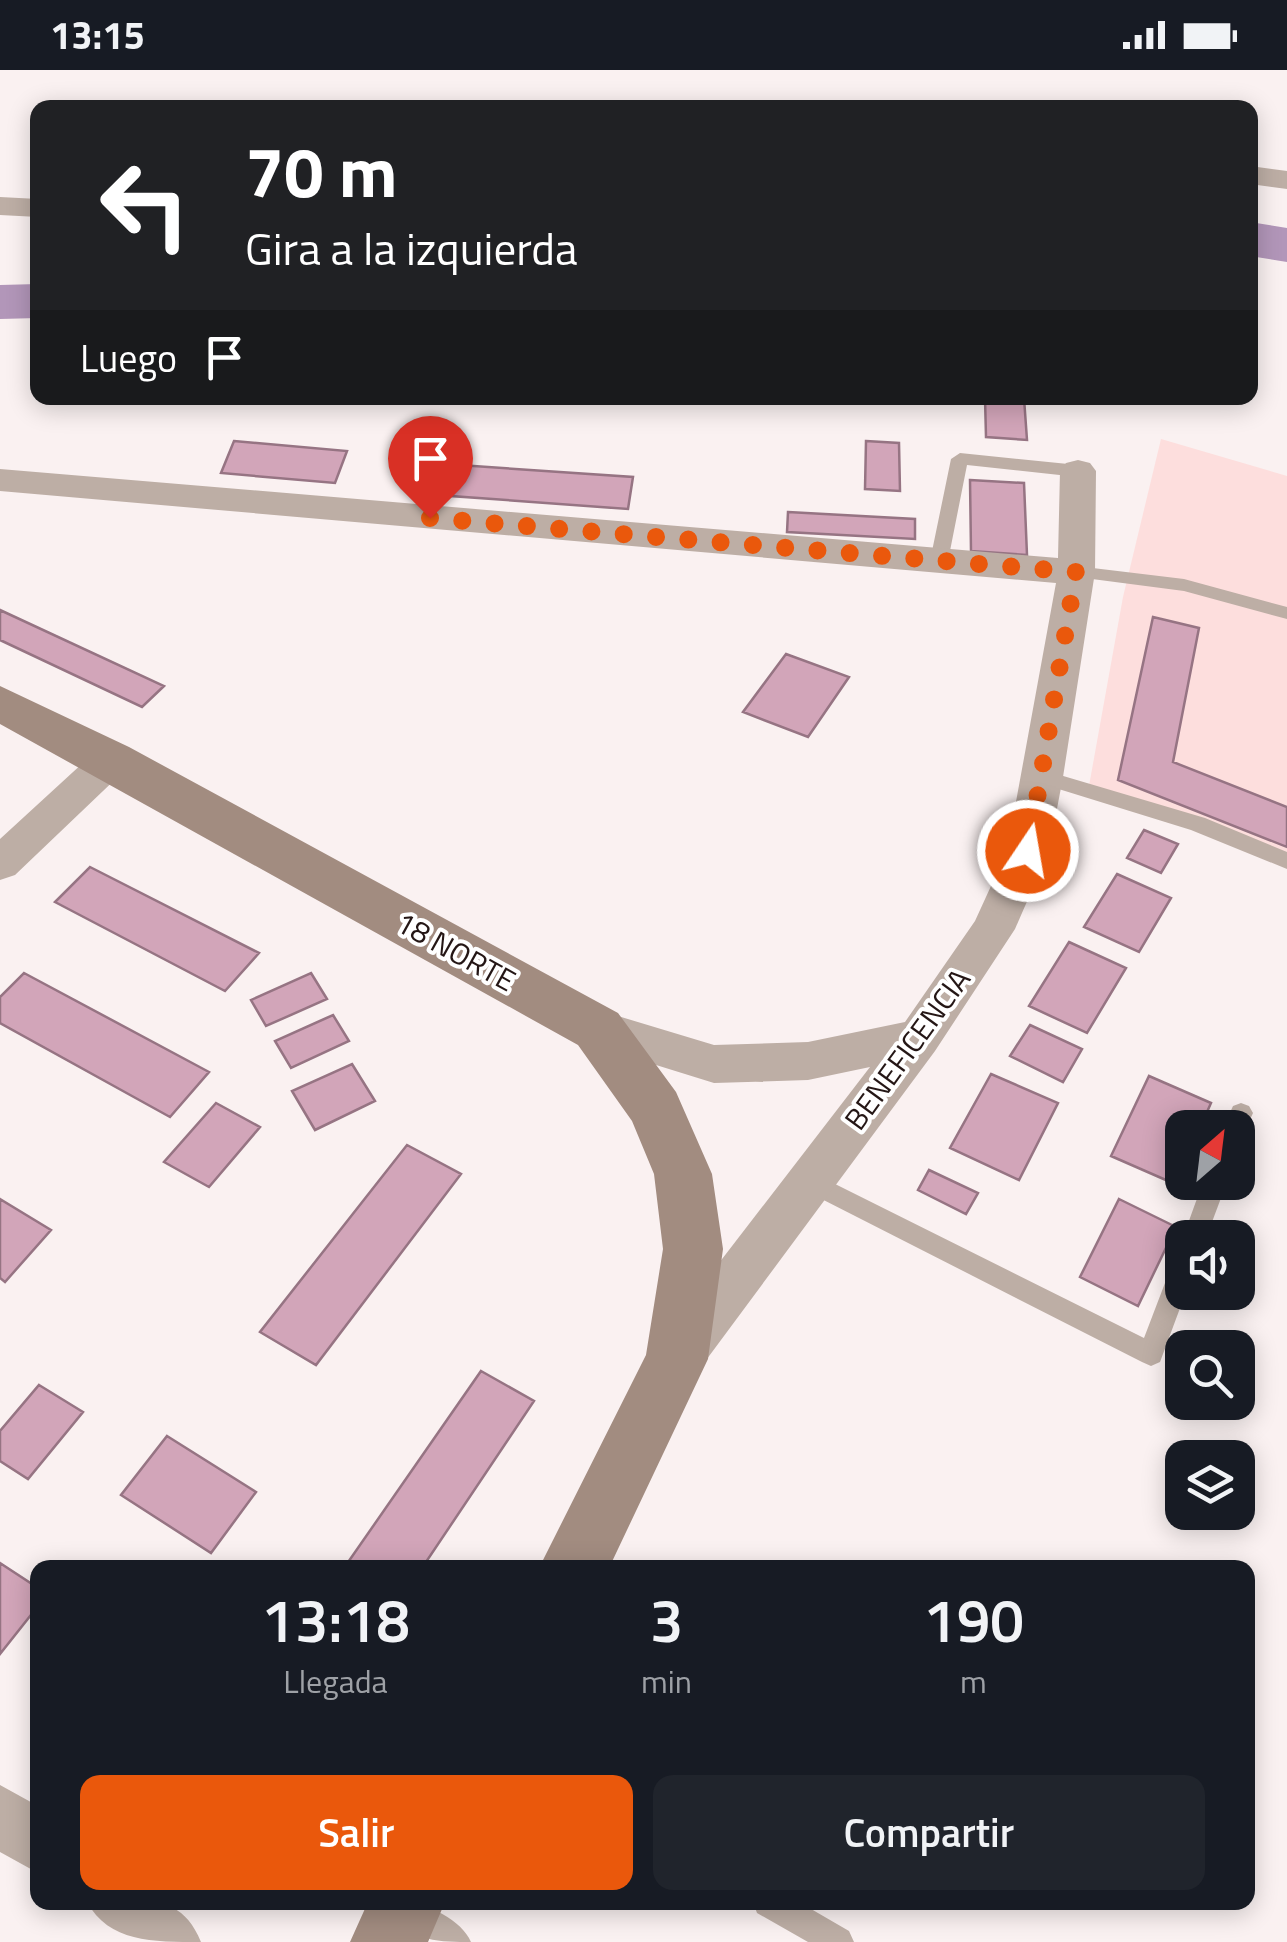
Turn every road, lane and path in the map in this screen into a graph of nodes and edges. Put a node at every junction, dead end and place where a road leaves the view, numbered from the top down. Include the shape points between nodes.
1 (1258, 176) edge
2 (1287, 180) edge
3 (0, 206) edge
4 (30, 208) edge
5 (1078, 470) joint
6 (0, 480) edge
7 (939, 561) junction
8 (1076, 572) junction
9 (1287, 613) edge
10 (0, 703) edge
11 (111, 760) junction
12 (1043, 777) junction
13 (1287, 861) edge
14 (0, 864) edge
15 (598, 1029) junction
16 (918, 1038) junction
17 (809, 1180) junction
18 (1167, 1310) edge
19 (677, 1360) junction
20 (578, 1560) edge
21 (0, 1815) edge
22 (30, 1837) edge
23 (128, 1910) edge
24 (782, 1910) edge
25 (170, 1942) edge
26 (838, 1942) edge

1 - 2 street
3 - 4 street
5 - 7 lane via 960,459
5 - 8 street, BENEFICENCIA
6 - 7 street
7 - 8 street
8 - 9 lane via 1184,585
8 - 12 street, BENEFICENCIA
10 - 11 main road, 18 NORTE
11 - 14 street
11 - 15 main road, 18 NORTE
12 - 13 lane via 1198,824
12 - 16 street, BENEFICENCIA via 1028,851 993,929
15 - 16 street via 714,1064 808,1060
15 - 19 main road, 18 NORTE via 656,1109 683,1174 694,1249
16 - 17 street, BENEFICENCIA
17 - 18 lane via 1151,1354
17 - 19 street, BENEFICENCIA
19 - 20 main road, BENEFICENCIA
21 - 22 street
23 - 25 street
24 - 26 lane

